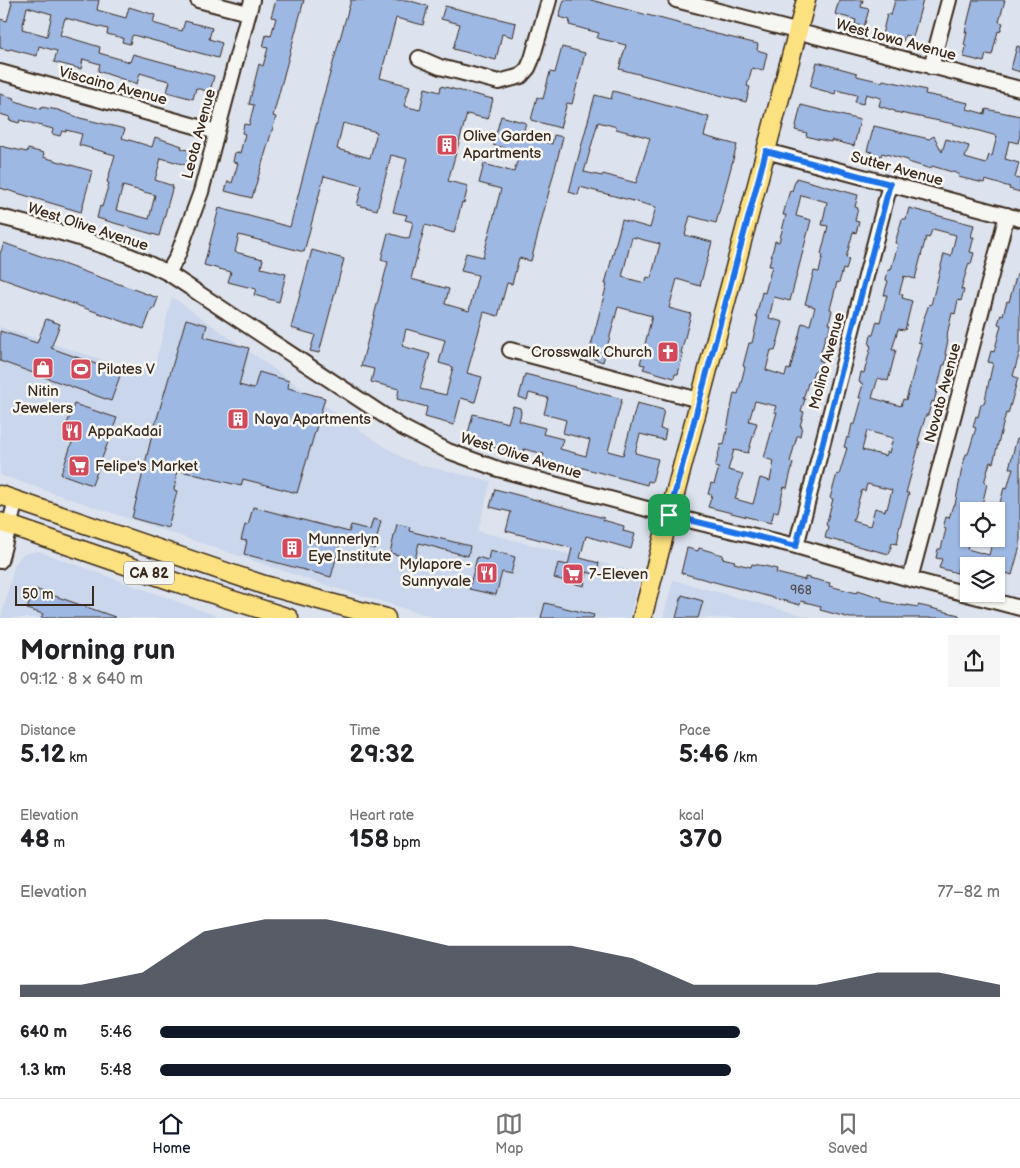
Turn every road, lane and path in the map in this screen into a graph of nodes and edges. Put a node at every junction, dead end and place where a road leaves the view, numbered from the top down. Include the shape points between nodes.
1 (198, 0) edge
2 (549, 0) edge
3 (676, 0) edge
4 (806, 0) edge
5 (949, 0) edge
6 (250, 6) edge
7 (797, 31) junction
8 (419, 58) dead end
9 (931, 67) junction
10 (0, 72) edge
11 (1020, 89) edge
12 (217, 132) junction
13 (766, 151) junction
14 (890, 184) junction
15 (0, 217) edge
16 (1014, 217) edge
17 (168, 273) junction
18 (510, 350) dead end
19 (699, 400) junction
20 (8, 497) edge
21 (669, 515) junction
22 (5, 524) edge
23 (796, 546) junction
24 (0, 561) edge
25 (910, 579) junction
26 (1020, 608) edge
27 (290, 618) edge
28 (386, 618) edge
29 (642, 618) edge

1 - 6 street
2 - 8 street via 532,59 521,76 500,82 440,67
3 - 7 street, West Iowa Avenue
4 - 7 main road
5 - 9 street
6 - 12 street, Leota Avenue
7 - 9 street, West Iowa Avenue
7 - 13 main road
9 - 11 street, West Iowa Avenue
10 - 12 street, Viscaino Avenue
12 - 17 street, Leota Avenue via 198,200
13 - 14 street, Sutter Avenue
13 - 19 main road
14 - 16 street, Sutter Avenue
14 - 23 street, Molino Avenue
15 - 17 street, West Olive Avenue via 95,243 136,257
16 - 25 street, Novato Avenue
17 - 21 street, West Olive Avenue via 403,428 448,451 498,469
18 - 19 street
19 - 21 main road
20 - 22 street
20 - 28 main road, CA 82 via 264,585
21 - 23 street, West Olive Avenue
21 - 29 main road
22 - 24 street
22 - 27 main road, CA 82
23 - 25 street, West Olive Avenue
25 - 26 street, West Olive Avenue

